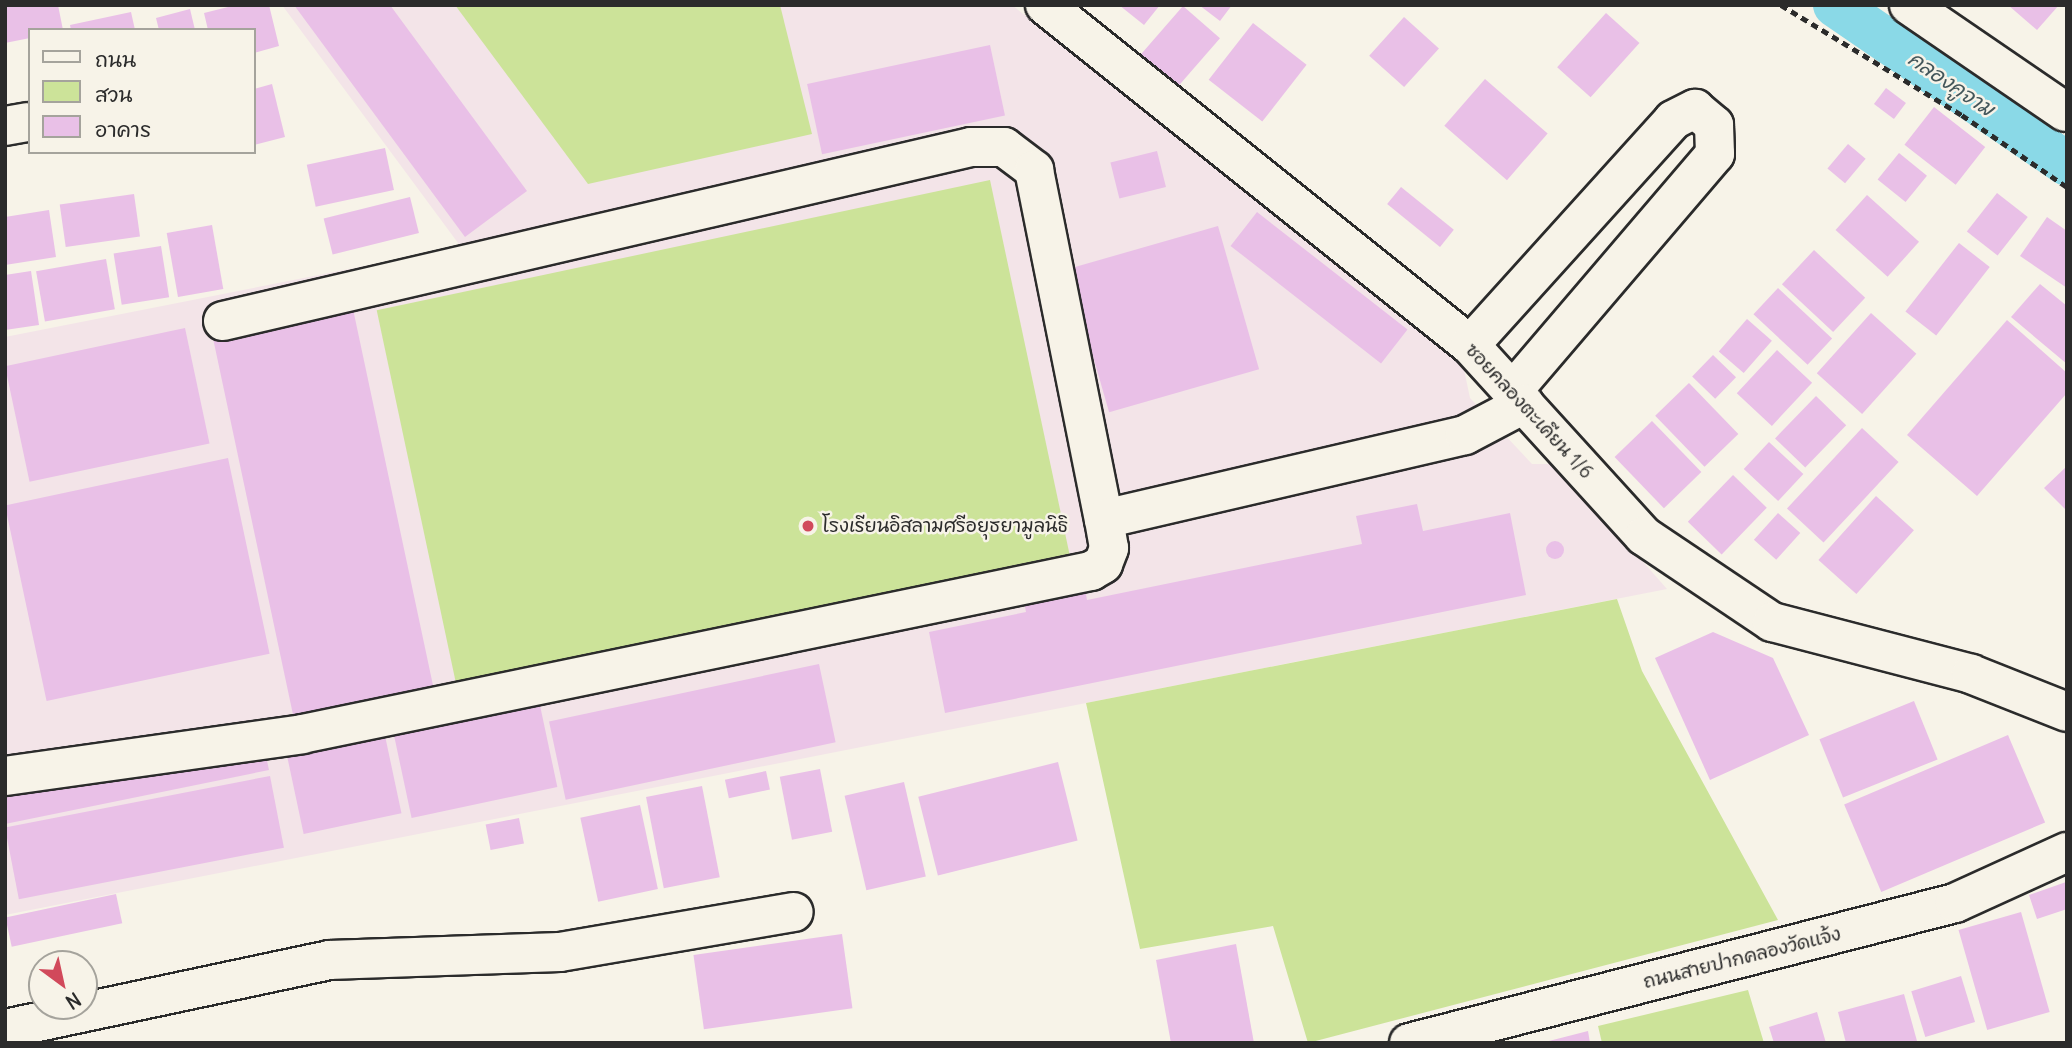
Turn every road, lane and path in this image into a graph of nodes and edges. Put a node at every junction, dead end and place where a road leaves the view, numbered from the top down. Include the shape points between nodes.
1 (1045, 5) edge
2 (1782, 5) edge
3 (1909, 5) edge
4 (2065, 112) edge
5 (2067, 187) edge
6 (223, 321) dead end
7 (1469, 345) junction
8 (1518, 398) junction
9 (1104, 519) junction
10 (2067, 712) edge
11 (5, 776) edge
12 (2067, 852) edge
13 (794, 912) dead end
14 (5, 1029) edge
15 (1409, 1043) edge

1 - 7 street, ซอยคลองตะเคียน 1/6
2 - 5 path via 1962,115
3 - 4 street
6 - 9 street via 971,147 1004,147 1034,170
7 - 8 street, ซอยคลองตะเคียน 1/6
7 - 8 street via 1673,120 1695,109 1714,125 1715,154
8 - 9 street via 1465,435
8 - 10 street, ซอยคลองตะเคียน 1/6 via 1644,536 1772,622 1971,674
9 - 11 street via 1109,548 1103,564 1091,571 302,734
12 - 15 street, ถนนสายปากคลองวัดแจ้ง via 1955,903
13 - 14 street via 560,952 330,960

